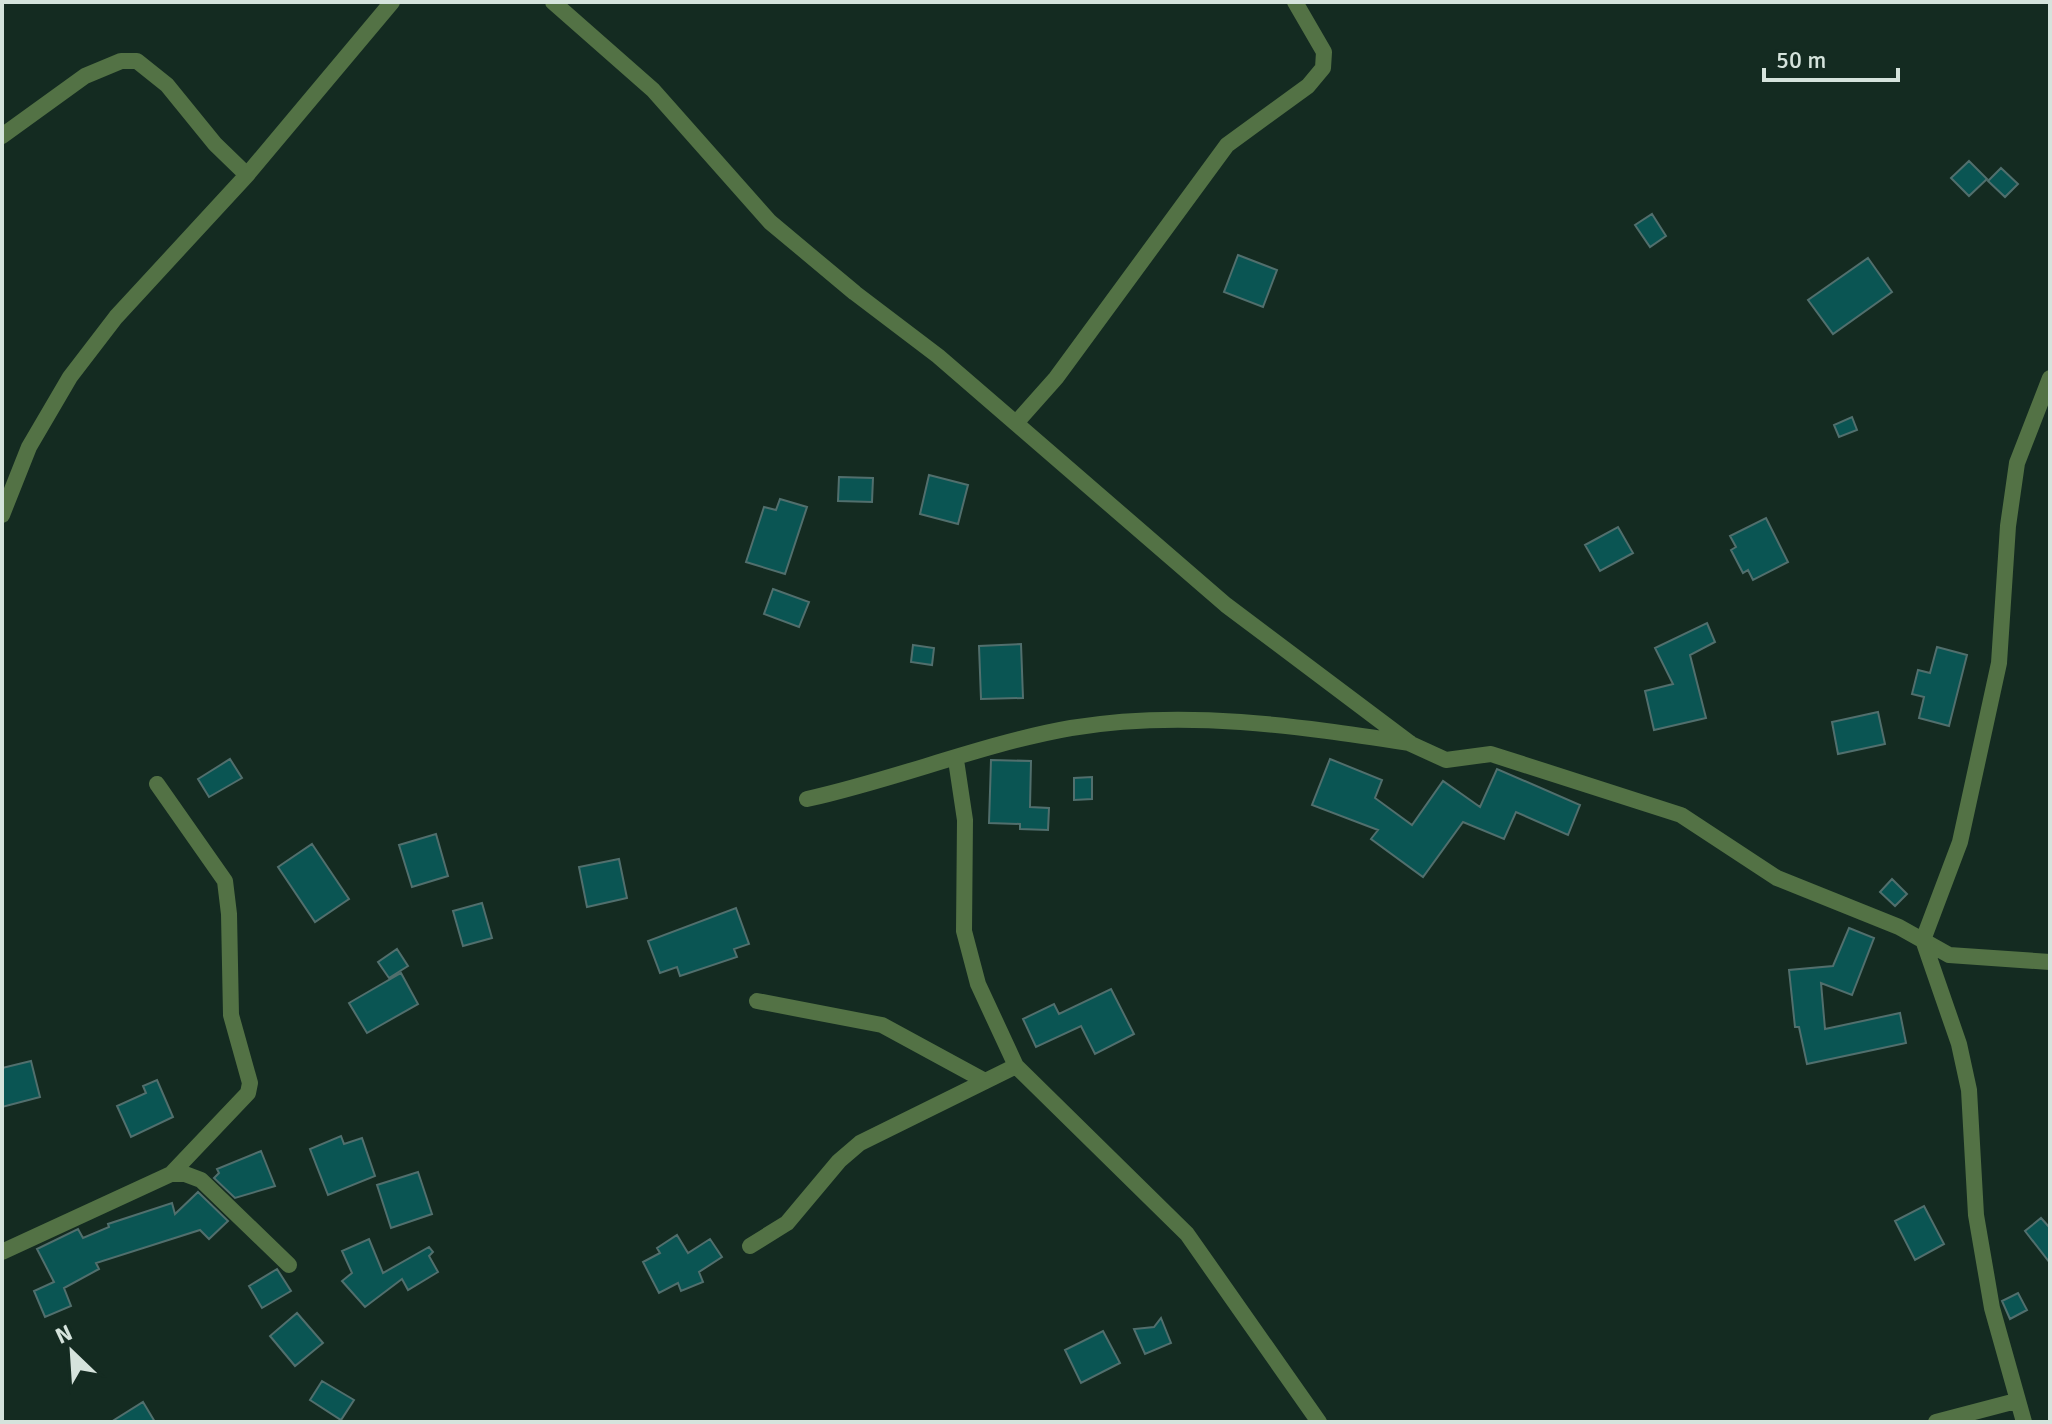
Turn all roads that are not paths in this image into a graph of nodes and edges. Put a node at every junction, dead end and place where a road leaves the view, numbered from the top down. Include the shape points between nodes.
1 (392, 2) edge
2 (553, 2) edge
3 (1295, 2) edge
4 (2, 136) edge
5 (247, 175) junction
6 (2050, 378) edge
7 (1016, 423) junction
8 (2, 515) edge
9 (1411, 744) junction
10 (956, 760) junction
11 (157, 784) dead end
12 (807, 799) dead end
13 (1923, 940) junction
14 (2050, 962) edge
15 (757, 1001) dead end
16 (1016, 1066) junction
17 (985, 1081) junction
18 (171, 1174) junction
19 (750, 1246) dead end
20 (2, 1252) edge
21 (289, 1265) dead end
22 (2016, 1401) junction
23 (1319, 1422) edge
24 (1936, 1422) edge
25 (2024, 1422) edge

1 - 5 street
2 - 7 street via 653,90 770,222
3 - 7 street via 1324,52 1323,68 1308,86 1227,145 1056,378
4 - 5 street via 85,76 121,61 137,61 167,85
5 - 8 street via 116,317 70,377 29,447
6 - 13 street via 2017,463 1999,663 1960,842
7 - 9 street via 1226,605
9 - 10 street via 1275,723 1168,721 1071,728
9 - 13 street via 1446,760 1491,754 1681,815 1777,878
10 - 12 street
10 - 16 street via 965,820 964,931 978,984
11 - 18 street via 225,881 231,1015 250,1083 248,1093
13 - 14 street via 1969,959
13 - 22 street via 1955,1030 1969,1090 1976,1215
15 - 17 street via 882,1025
16 - 17 street
16 - 23 street via 1187,1234
17 - 19 street via 860,1143 787,1223
18 - 20 street
18 - 21 street via 201,1180
22 - 24 street
22 - 25 street

